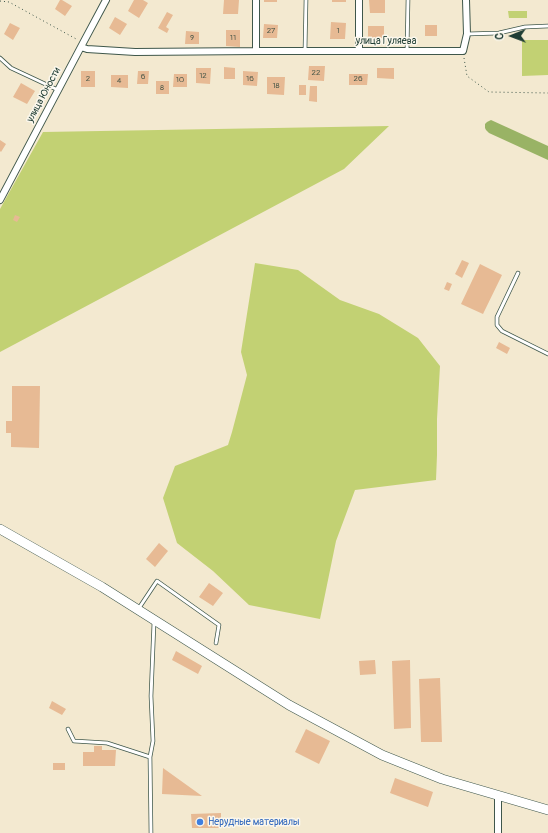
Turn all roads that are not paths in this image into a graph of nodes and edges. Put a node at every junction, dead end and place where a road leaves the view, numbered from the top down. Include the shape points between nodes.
1 (106, 0) edge
2 (256, 0) edge
3 (306, 0) edge
4 (359, 0) edge
5 (408, 0) edge
6 (466, 0) edge
7 (548, 26) edge
8 (466, 34) junction
9 (82, 45) junction
10 (256, 51) junction
11 (305, 51) junction
12 (359, 51) junction
13 (407, 51) junction
14 (0, 58) edge
15 (58, 90) junction
16 (0, 200) edge
17 (518, 273) dead end
18 (548, 354) edge
19 (0, 529) edge
20 (138, 610) junction
21 (154, 620) junction
22 (216, 643) dead end
23 (68, 729) dead end
24 (150, 758) junction
25 (498, 796) junction
26 (548, 810) edge
27 (151, 833) edge
28 (498, 833) edge

1 - 9 street, улица Юности
2 - 10 street
3 - 11 lane
4 - 12 street
5 - 13 lane
6 - 8 street
7 - 8 lane via 525,26 499,33
8 - 13 street, улица Гуляева via 463,52
9 - 10 street, улица Гуляева via 87,49 135,52
9 - 15 street, улица Юности
10 - 11 street, улица Гуляева
11 - 12 street, улица Гуляева
12 - 13 street, улица Гуляева
14 - 15 lane via 11,68
15 - 16 street, улица Юности
17 - 18 lane via 497,317 497,325 502,331
19 - 20 street
20 - 21 street
20 - 22 lane via 157,581 219,625
21 - 24 lane
21 - 25 street via 288,705 382,755 442,779
23 - 24 lane via 74,741 107,743
24 - 27 lane
25 - 26 street
25 - 28 street

